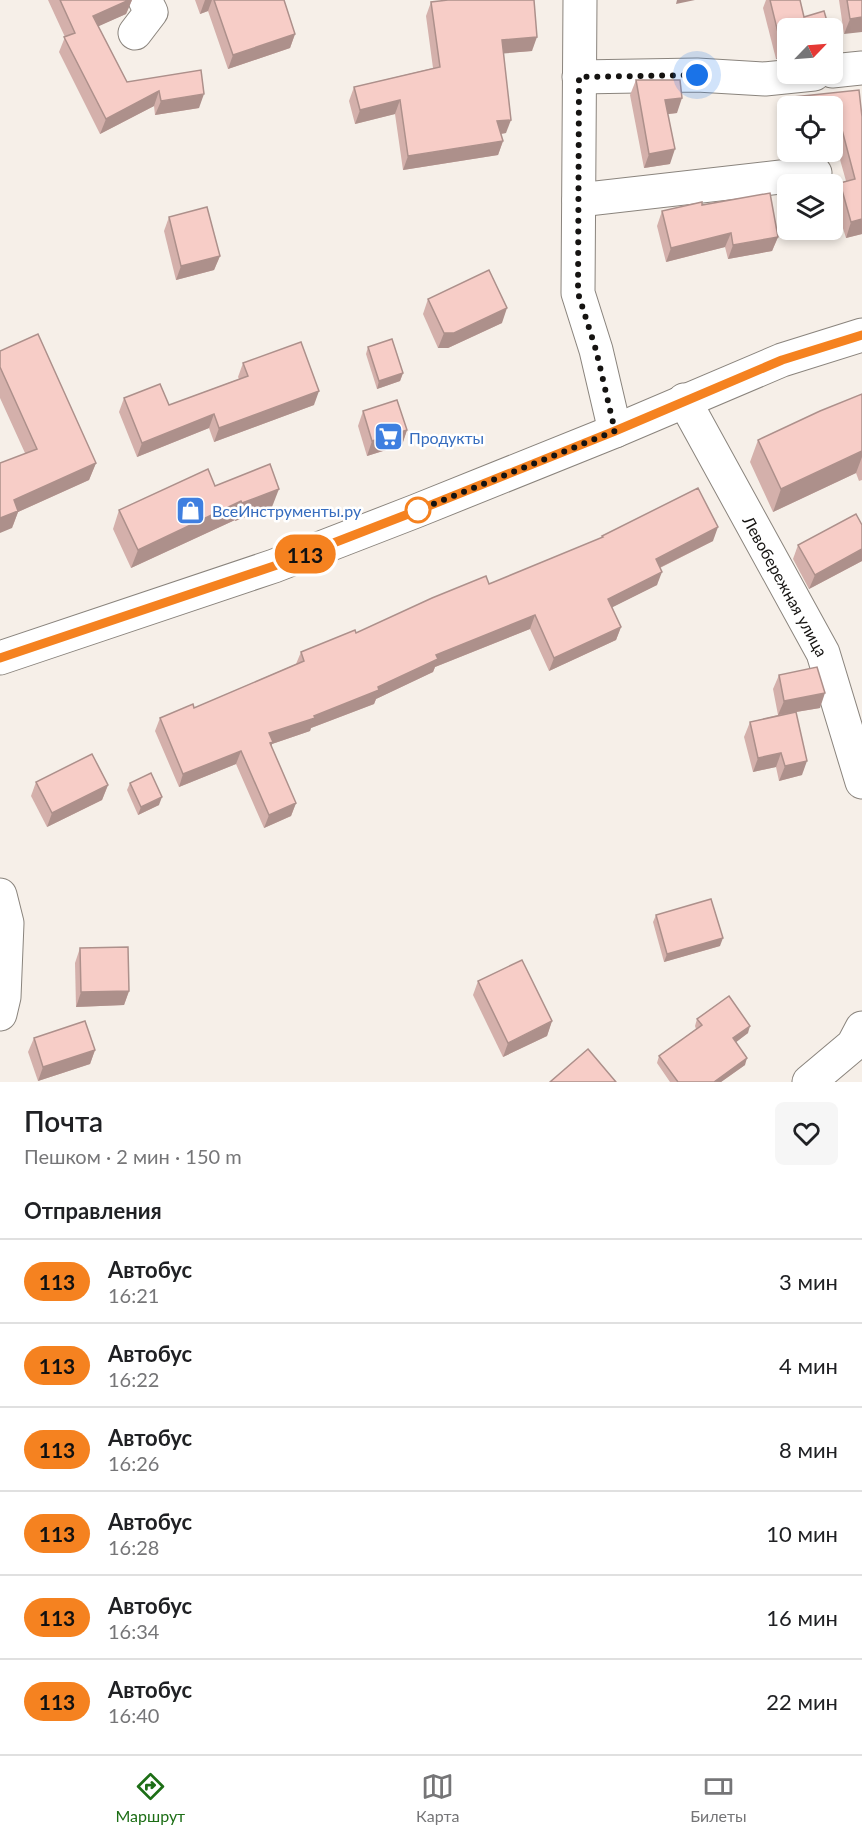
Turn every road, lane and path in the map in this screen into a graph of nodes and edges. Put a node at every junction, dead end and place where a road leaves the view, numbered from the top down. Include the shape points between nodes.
1 (145, 0) edge
2 (580, 0) edge
3 (135, 33) dead end
4 (862, 68) edge
5 (843, 70) edge
6 (579, 77) junction
7 (777, 79) edge
8 (815, 173) dead end
9 (579, 200) junction
10 (862, 335) edge
11 (684, 400) junction
12 (615, 431) junction
13 (0, 658) edge
14 (862, 782) edge
15 (0, 895) edge
16 (0, 1014) edge
17 (862, 1028) edge
18 (809, 1082) edge

1 - 3 street via 151,12
2 - 6 street
4 - 5 street
6 - 7 street
6 - 9 street
8 - 9 street
9 - 12 street via 578,293
10 - 11 street via 782,360
11 - 12 street
11 - 14 street, Левобережная улица via 823,654
12 - 13 street via 274,566
15 - 16 street via 7,923
17 - 18 street via 853,1045

